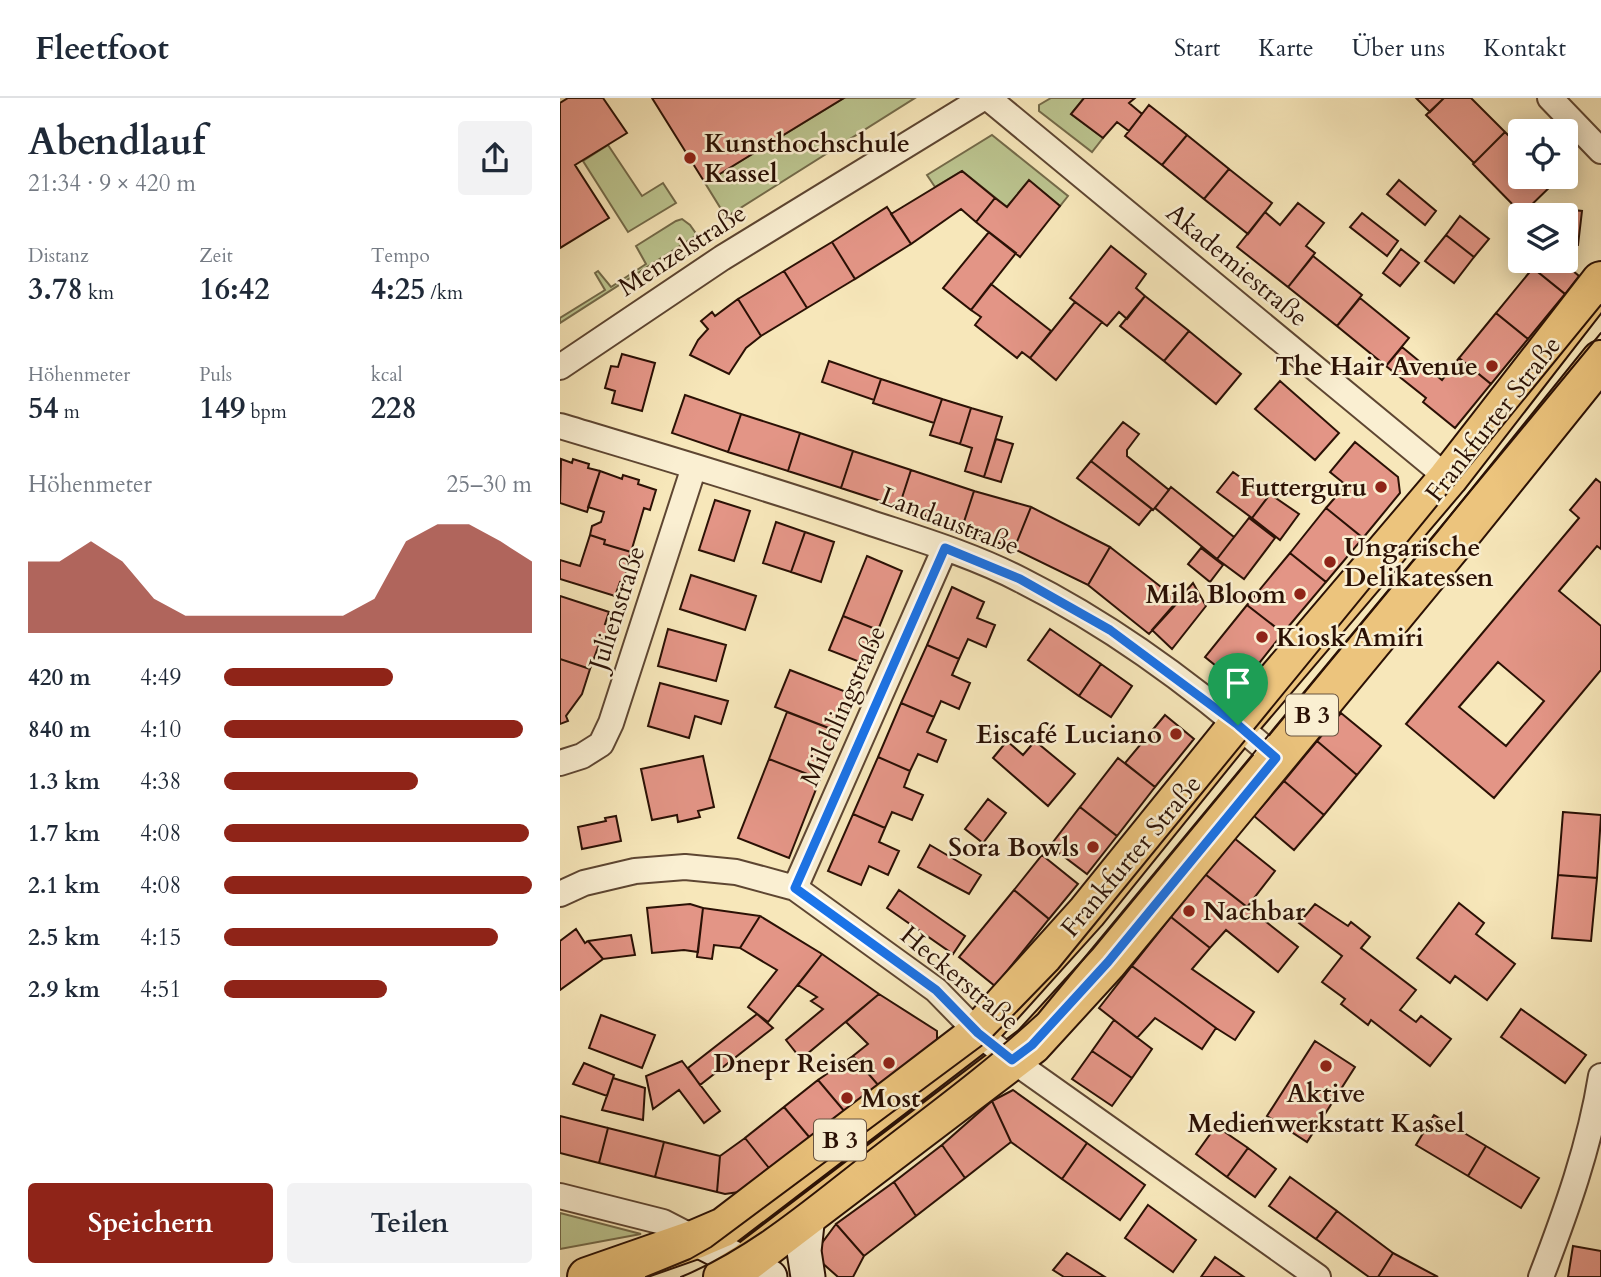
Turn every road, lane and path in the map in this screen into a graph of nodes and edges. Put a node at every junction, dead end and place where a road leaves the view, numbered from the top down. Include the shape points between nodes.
1 (985, 98) edge
2 (1550, 98) edge
3 (1601, 151) edge
4 (1601, 281) edge
5 (1601, 360) edge
6 (560, 367) edge
7 (560, 426) edge
8 (694, 467) junction
9 (1448, 478) junction
10 (945, 548) junction
11 (1238, 725) junction
12 (1276, 758) junction
13 (571, 760) edge
14 (795, 888) junction
15 (560, 894) edge
16 (978, 1033) junction
17 (1012, 1060) junction
18 (1601, 1076) edge
19 (560, 1196) edge
20 (807, 1216) junction
21 (696, 1239) junction
22 (746, 1273) edge
23 (587, 1277) edge
24 (808, 1277) edge
25 (1318, 1277) edge
26 (1541, 1277) edge

1 - 6 street, Menzelstraße via 722,258
1 - 9 street, Akademiestraße
2 - 3 street
4 - 9 main road, Frankfurter Straße / B 3
5 - 12 main road, Frankfurter Straße / B 3
7 - 8 street, Landaustraße
8 - 10 street, Landaustraße
8 - 13 street, Julienstraße via 611,723 601,744
9 - 11 main road, Frankfurter Straße / B 3
10 - 11 street, Landaustraße via 1020,579 1110,630
10 - 14 street, Milchlingstraße
11 - 12 street, Landaustraße
11 - 16 main road, Frankfurter Straße / B 3 via 1087,912
12 - 17 main road, Frankfurter Straße / B 3 via 1108,962 1032,1045
14 - 15 street, Heckerstraße via 736,872 685,867 635,871
14 - 16 street, Heckerstraße via 936,990
16 - 17 street, Heckerstraße
16 - 21 main road, Frankfurter Straße / B 3 via 755,1205 724,1227
17 - 20 main road, Frankfurter Straße / B 3
17 - 25 street, Heckerstraße
18 - 26 street via 1566,1213
19 - 21 street via 663,1222
20 - 22 main road, Frankfurter Straße / B 3
20 - 24 main road via 804,1265
21 - 22 main road
21 - 23 main road, Frankfurter Straße / B 3

